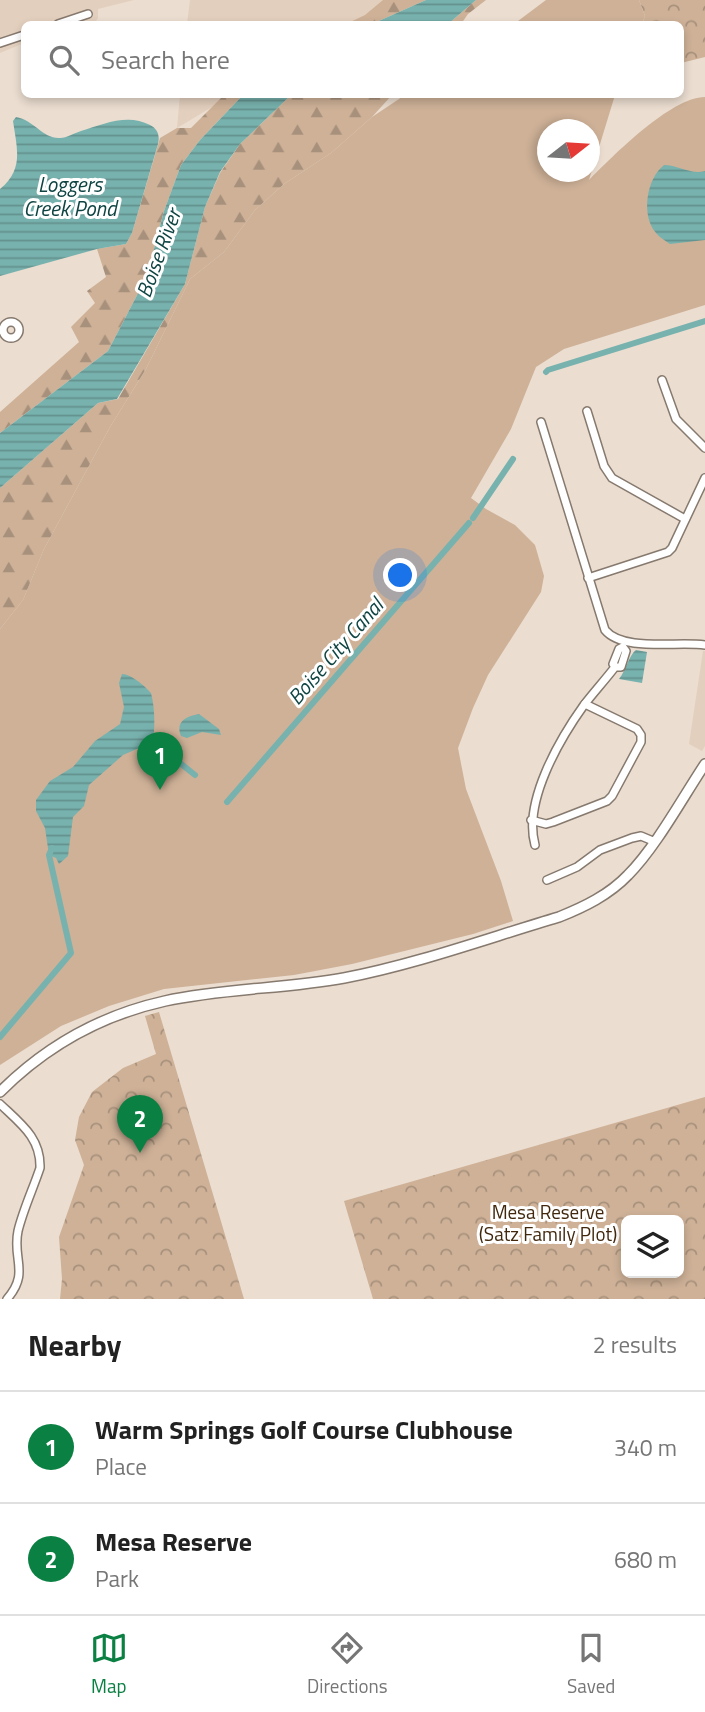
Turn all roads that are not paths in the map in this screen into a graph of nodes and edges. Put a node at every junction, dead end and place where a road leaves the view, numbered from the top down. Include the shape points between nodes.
1 (88, 15) dead end
2 (68, 21) edge
3 (21, 37) edge
4 (0, 44) edge
5 (662, 380) dead end
6 (587, 411) dead end
7 (541, 422) dead end
8 (705, 448) edge
9 (705, 478) edge
10 (685, 519) junction
11 (588, 578) junction
12 (623, 644) junction
13 (705, 645) edge
14 (585, 704) junction
15 (705, 764) edge
16 (531, 820) junction
17 (653, 841) junction
18 (535, 845) dead end
19 (547, 880) dead end
20 (0, 1092) edge
21 (0, 1104) edge
22 (7, 1299) edge

1 - 2 street
3 - 4 street
5 - 8 street via 676,419
6 - 10 street via 612,478
7 - 11 street
9 - 10 street
10 - 11 street via 668,552
11 - 12 street via 605,630
12 - 13 street
12 - 14 street via 626,651 621,667 615,667
14 - 16 street via 557,749
14 - 16 street via 637,729 641,742 607,801 546,824
15 - 17 street
16 - 18 street
17 - 19 street via 644,836 632,838
17 - 20 street via 628,875 611,889 559,917 368,973 191,996 132,1010 62,1042
21 - 22 street via 30,1132 41,1156 17,1239 20,1278

